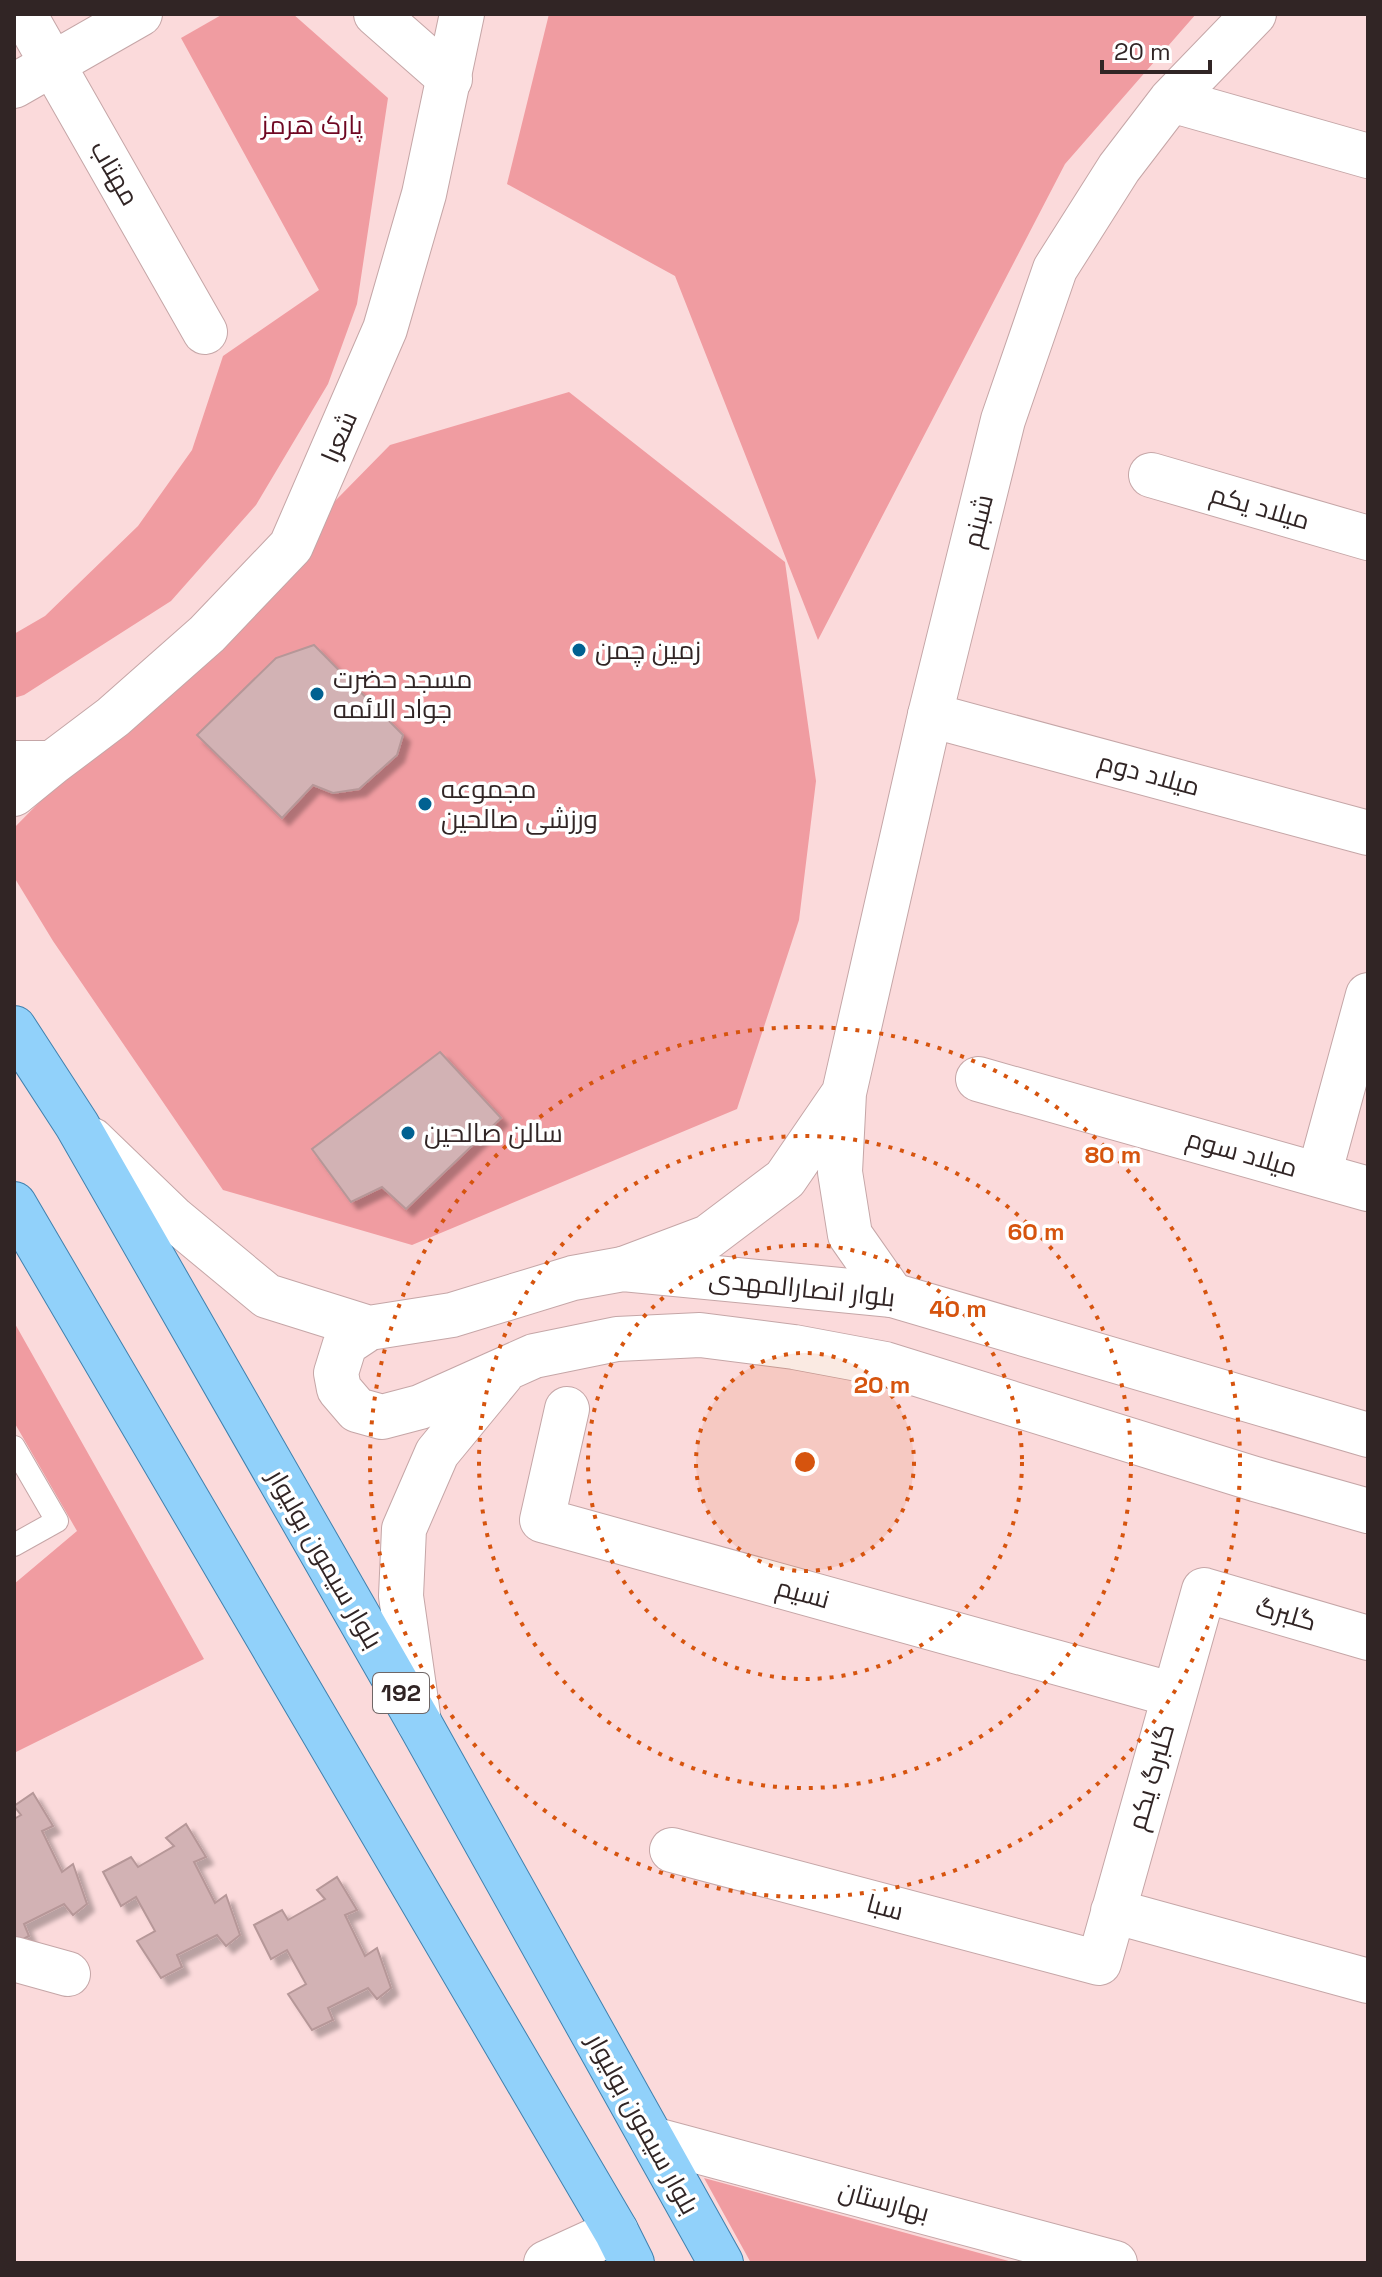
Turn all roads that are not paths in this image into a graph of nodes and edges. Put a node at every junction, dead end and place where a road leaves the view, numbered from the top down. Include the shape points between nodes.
1 (24, 14) edge
2 (140, 14) edge
3 (376, 14) edge
4 (462, 14) edge
5 (1254, 14) edge
6 (52, 64) junction
7 (450, 79) junction
8 (14, 86) edge
9 (1171, 100) junction
10 (1368, 156) edge
11 (205, 332) dead end
12 (1151, 475) dead end
13 (1368, 538) edge
14 (930, 715) junction
15 (33, 763) edge
16 (14, 794) edge
17 (1368, 833) edge
18 (1368, 995) edge
19 (14, 1028) edge
20 (978, 1079) dead end
21 (844, 1093) junction
22 (77, 1125) junction
23 (1319, 1175) junction
24 (1368, 1189) edge
25 (14, 1204) edge
26 (623, 1269) junction
27 (892, 1295) junction
28 (369, 1328) junction
29 (507, 1369) junction
30 (567, 1409) dead end
31 (1368, 1435) edge
32 (14, 1447) edge
33 (1368, 1511) edge
34 (14, 1545) edge
35 (1204, 1590) joint
36 (1368, 1638) edge
37 (1174, 1695) junction
38 (420, 1724) junction
39 (672, 1850) dead end
40 (1113, 1911) junction
41 (14, 1959) edge
42 (1099, 1963) joint
43 (68, 1974) dead end
44 (1368, 1981) edge
45 (652, 2139) junction
46 (624, 2247) edge
47 (546, 2263) edge
48 (721, 2263) edge
49 (1115, 2263) edge

1 - 6 street, مهتاب
2 - 6 street
3 - 7 street
4 - 7 street, شعرا
5 - 9 street, شبنم
6 - 8 street
6 - 11 street, مهتاب
7 - 15 street, شعرا via 385,329 291,546 207,634 113,717
9 - 10 street
9 - 14 street, شبنم via 1119,168 1055,269 1003,420
12 - 13 street, میلاد یکم
14 - 17 street, میلاد دوم
14 - 21 street, شبنم
15 - 16 street, شعرا
18 - 23 street
19 - 22 main road, بلوار سیمون بولیوار / 192
20 - 23 street, میلاد سوم
21 - 26 street via 785,1179 708,1237
21 - 27 street via 840,1172 850,1235
22 - 28 street via 174,1219 267,1296
22 - 38 main road, بلوار سیمون بولیوار / 192
23 - 24 street, میلاد سوم
25 - 46 main road
26 - 27 street, بلوار انصارالمهدی
26 - 28 street, بلوار انصارالمهدی via 573,1278 452,1315
27 - 31 street, بلوار انصارالمهدی
28 - 29 street via 345,1344 336,1373 339,1389 357,1410 382,1417 401,1413
29 - 33 street via 534,1356 617,1339 700,1335 794,1347 885,1364
29 - 38 street via 437,1453 404,1529 401,1596
30 - 37 street, نسیم via 542,1520
32 - 34 lane via 57,1521
35 - 36 street, گلبرگ
35 - 37 street, گلبرگ یکم
37 - 40 street, گلبرگ یکم
38 - 45 main road, بلوار سیمون بولیوار / 192
39 - 42 street, سبا
40 - 42 street, گلبرگ یکم
40 - 44 street
41 - 43 street
45 - 48 main road, بلوار سیمون بولیوار / 192
45 - 49 street, بهارستان
46 - 47 street

